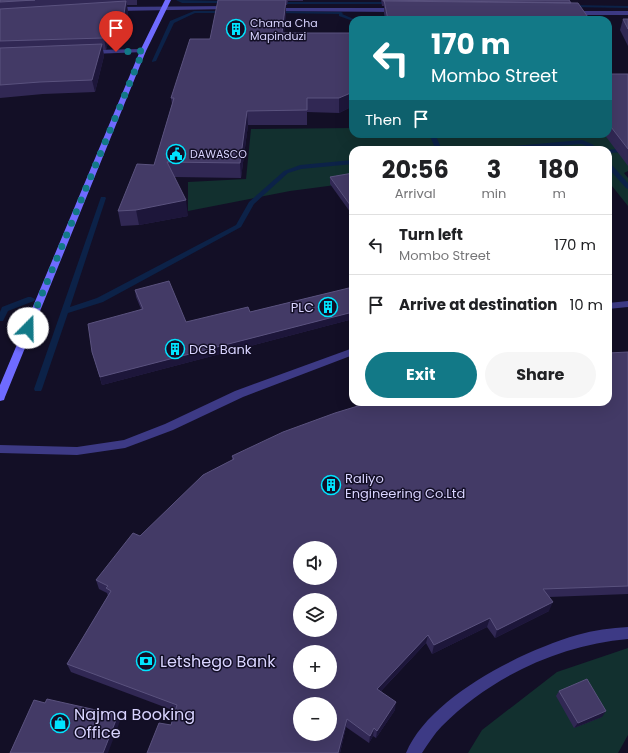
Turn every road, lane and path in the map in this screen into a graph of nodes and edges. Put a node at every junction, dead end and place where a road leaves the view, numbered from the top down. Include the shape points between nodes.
1 (167, 4) edge
2 (237, 8) edge
3 (106, 9) edge
4 (269, 9) edge
5 (405, 10) edge
6 (564, 13) edge
7 (628, 13) edge
8 (143, 51) junction
9 (84, 52) edge
10 (628, 304) edge
11 (612, 306) edge
12 (349, 353) edge
13 (0, 397) edge
14 (0, 449) edge
15 (628, 633) edge
16 (413, 753) edge

1 - 2 street
1 - 3 street
1 - 8 street
4 - 5 street
6 - 7 street
8 - 9 street
8 - 13 street
10 - 11 street
12 - 14 street via 239,394 169,427 125,444 77,451
15 - 16 street via 584,639 539,654 479,687 436,721

